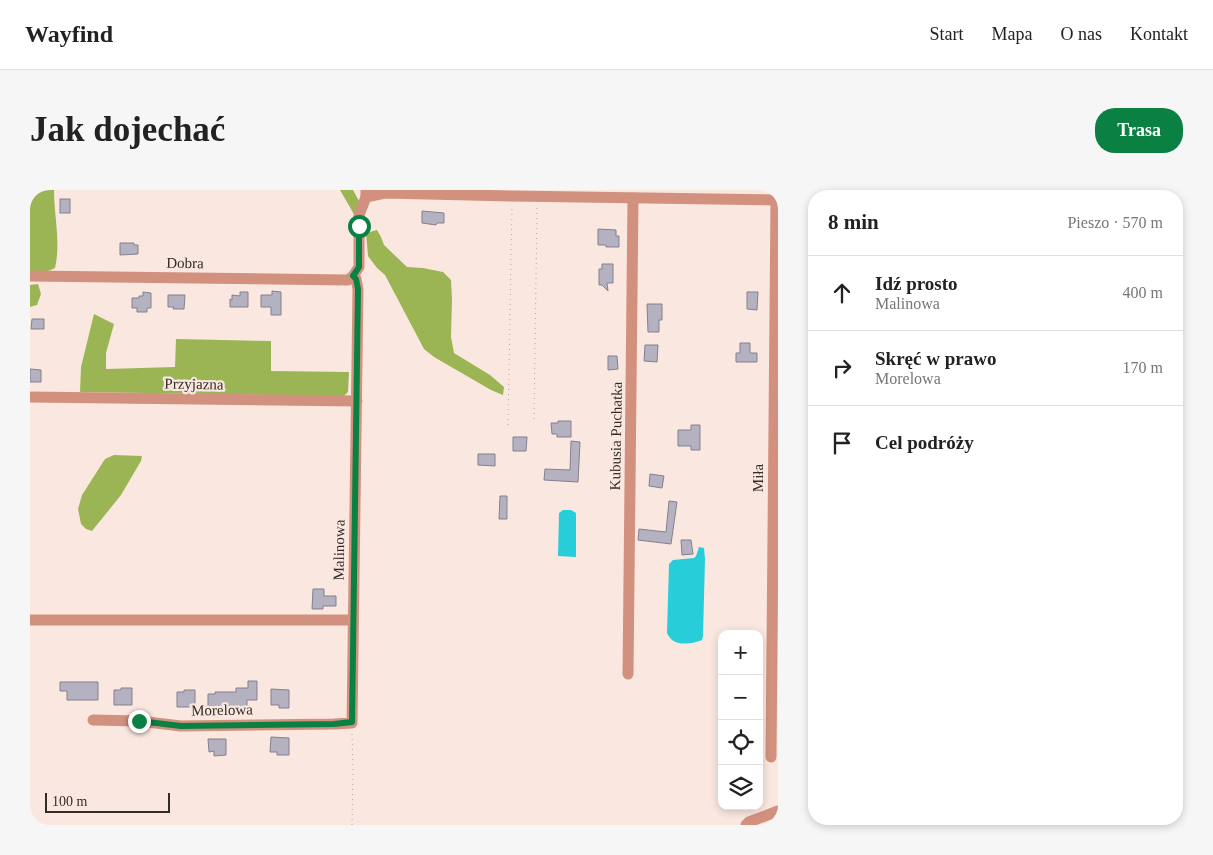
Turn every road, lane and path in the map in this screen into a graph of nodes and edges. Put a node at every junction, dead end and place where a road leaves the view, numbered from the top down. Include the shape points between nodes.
1 (366, 193) edge
2 (603, 194) edge
3 (681, 194) edge
4 (512, 196) junction
5 (537, 196) junction
6 (633, 198) junction
7 (777, 200) edge
8 (30, 276) edge
9 (353, 276) junction
10 (30, 396) edge
11 (357, 401) junction
12 (534, 420) dead end
13 (508, 425) dead end
14 (30, 620) edge
15 (353, 620) junction
16 (628, 674) dead end
17 (93, 720) dead end
18 (352, 722) junction
19 (771, 756) dead end
20 (778, 811) edge
21 (352, 825) edge
22 (746, 825) edge

1 - 4 street via 372,196 385,193
1 - 9 street, Malinowa via 359,215 359,267
2 - 5 street
2 - 6 street
3 - 6 street
3 - 7 street
4 - 5 street
4 - 13 path
5 - 12 path
6 - 16 street, Kubusia Puchatka
7 - 19 street, Miła
8 - 9 street, Dobra via 340,280
9 - 11 street, Malinowa via 358,289
10 - 11 street, Przyjazna
11 - 15 street, Malinowa
14 - 15 street
15 - 18 street, Malinowa
17 - 18 street, Morelowa via 181,726
18 - 21 path
20 - 22 street

